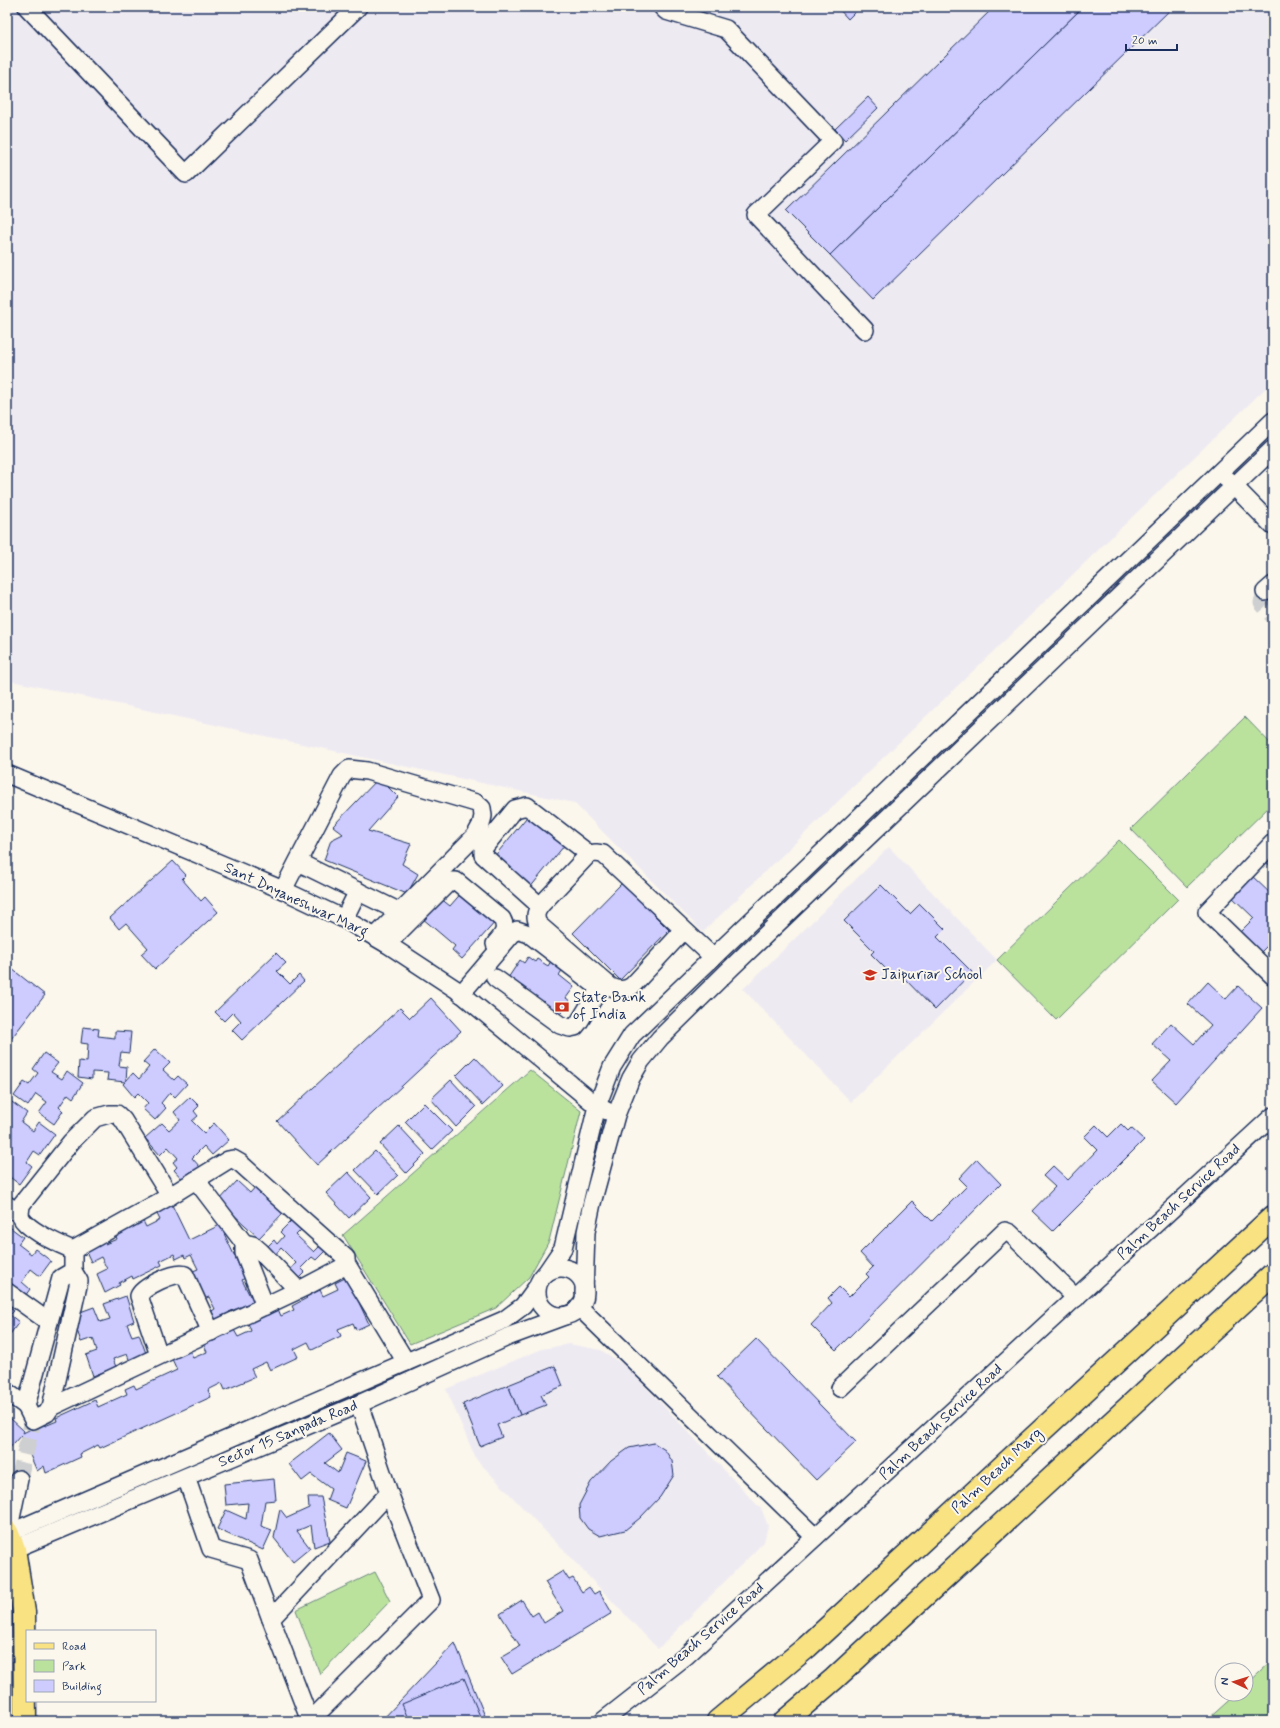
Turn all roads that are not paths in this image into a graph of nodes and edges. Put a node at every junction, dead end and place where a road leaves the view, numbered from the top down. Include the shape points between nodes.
1 (26, 7) edge
2 (358, 7) edge
3 (662, 7) edge
4 (865, 330) dead end
5 (1273, 421) edge
6 (1273, 449) edge
7 (1220, 472) junction
8 (1234, 486) junction
9 (1273, 526) edge
10 (7, 774) edge
11 (1273, 843) edge
12 (589, 854) junction
13 (298, 862) junction
14 (283, 890) junction
15 (358, 891) junction
16 (540, 906) junction
17 (400, 912) junction
18 (344, 919) junction
19 (684, 930) junction
20 (381, 941) junction
21 (713, 957) junction
22 (1273, 976) edge
23 (495, 978) dead end
24 (459, 992) junction
25 (597, 1106) junction
26 (616, 1115) junction
27 (1273, 1116) edge
28 (196, 1180) junction
29 (170, 1196) junction
30 (13, 1210) edge
31 (1273, 1217) edge
32 (244, 1243) junction
33 (73, 1250) junction
34 (346, 1263) junction
35 (73, 1271) junction
36 (1273, 1274) edge
37 (541, 1280) junction
38 (298, 1290) junction
39 (7, 1292) edge
40 (1076, 1298) junction
41 (577, 1305) junction
42 (265, 1306) junction
43 (49, 1322) junction
44 (211, 1332) junction
45 (159, 1355) junction
46 (406, 1362) junction
47 (840, 1388) dead end
48 (7, 1392) edge
49 (360, 1404) junction
50 (26, 1406) junction
51 (51, 1407) junction
52 (186, 1477) junction
53 (20, 1479) tunnel mouth
54 (389, 1493) junction
55 (815, 1537) junction
56 (9, 1540) edge
57 (271, 1619) junction
58 (25, 1721) edge
59 (603, 1721) edge
60 (718, 1721) edge
61 (785, 1721) edge

1 - 2 street via 186,174
3 - 4 street via 666,11 726,28 833,141 756,216
5 - 7 street, Sector 15 Sanpada Road
6 - 8 street
7 - 8 street
7 - 21 street, Sector 15 Sanpada Road
8 - 9 street
8 - 26 street via 660,1038 640,1061
10 - 14 street, Sant Dnyaneshwar Marg
11 - 22 street via 1207,912
12 - 16 street
12 - 16 street via 527,806 515,809 486,845 483,855
12 - 19 street via 602,854
13 - 14 street
13 - 15 street
13 - 17 street via 342,776 349,769 367,770 476,803 482,808 483,816 475,836
14 - 18 street, Sant Dnyaneshwar Marg
15 - 17 street
15 - 18 street
16 - 19 street via 535,918 538,924 611,987 619,990 632,986
17 - 20 street
18 - 20 street, Sant Dnyaneshwar Marg
19 - 21 street
20 - 24 street, Sant Dnyaneshwar Marg
20 - 24 street via 451,881 462,884 502,919 505,925 504,934
21 - 25 street, Sector 15 Sanpada Road via 632,1034 612,1067
23 - 24 street via 560,1025 570,1028 579,1022 598,991 598,987 529,934 517,930
24 - 25 street, Sant Dnyaneshwar Marg
25 - 26 street, Sant Dnyaneshwar Marg
25 - 37 street, Sector 15 Sanpada Road via 562,1248
26 - 41 street via 586,1232
27 - 40 street, Palm Beach Service Road
28 - 29 street
28 - 32 street
28 - 34 street via 228,1160 240,1163 346,1258
29 - 30 street via 124,1120 117,1114 109,1114 95,1118 71,1142 21,1205
29 - 33 street
30 - 33 street via 31,1228
31 - 60 main road, Palm Beach Marg via 807,1647
32 - 38 street via 260,1250
32 - 42 street via 244,1253
33 - 35 street
34 - 38 street via 343,1267
34 - 46 street
35 - 43 street via 61,1278
35 - 51 street via 79,1281
36 - 61 main road via 834,1679
37 - 41 street via 538,1299 544,1309 559,1316
37 - 41 street via 552,1269 568,1269 580,1278
37 - 46 street, Sector 15 Sanpada Road via 522,1306 504,1320
38 - 42 street
39 - 43 street
40 - 47 street via 1005,1231
40 - 55 street, Palm Beach Service Road
41 - 49 street, Sector 15 Sanpada Road
41 - 55 street
42 - 44 street
43 - 50 street
44 - 45 street
44 - 45 street via 185,1275 174,1274 143,1290 139,1296
45 - 51 street
46 - 56 street, Sector 15 Sanpada Road
48 - 50 street
49 - 52 street, Sector 15 Sanpada Road
49 - 54 street
50 - 51 street via 33,1420 47,1413
52 - 56 street, Sector 15 Sanpada Road
52 - 57 street via 211,1550 249,1560
53 - 56 street
54 - 57 street
54 - 57 street via 431,1600 310,1721
55 - 59 street, Palm Beach Service Road via 686,1656
56 - 58 main road via 24,1612

